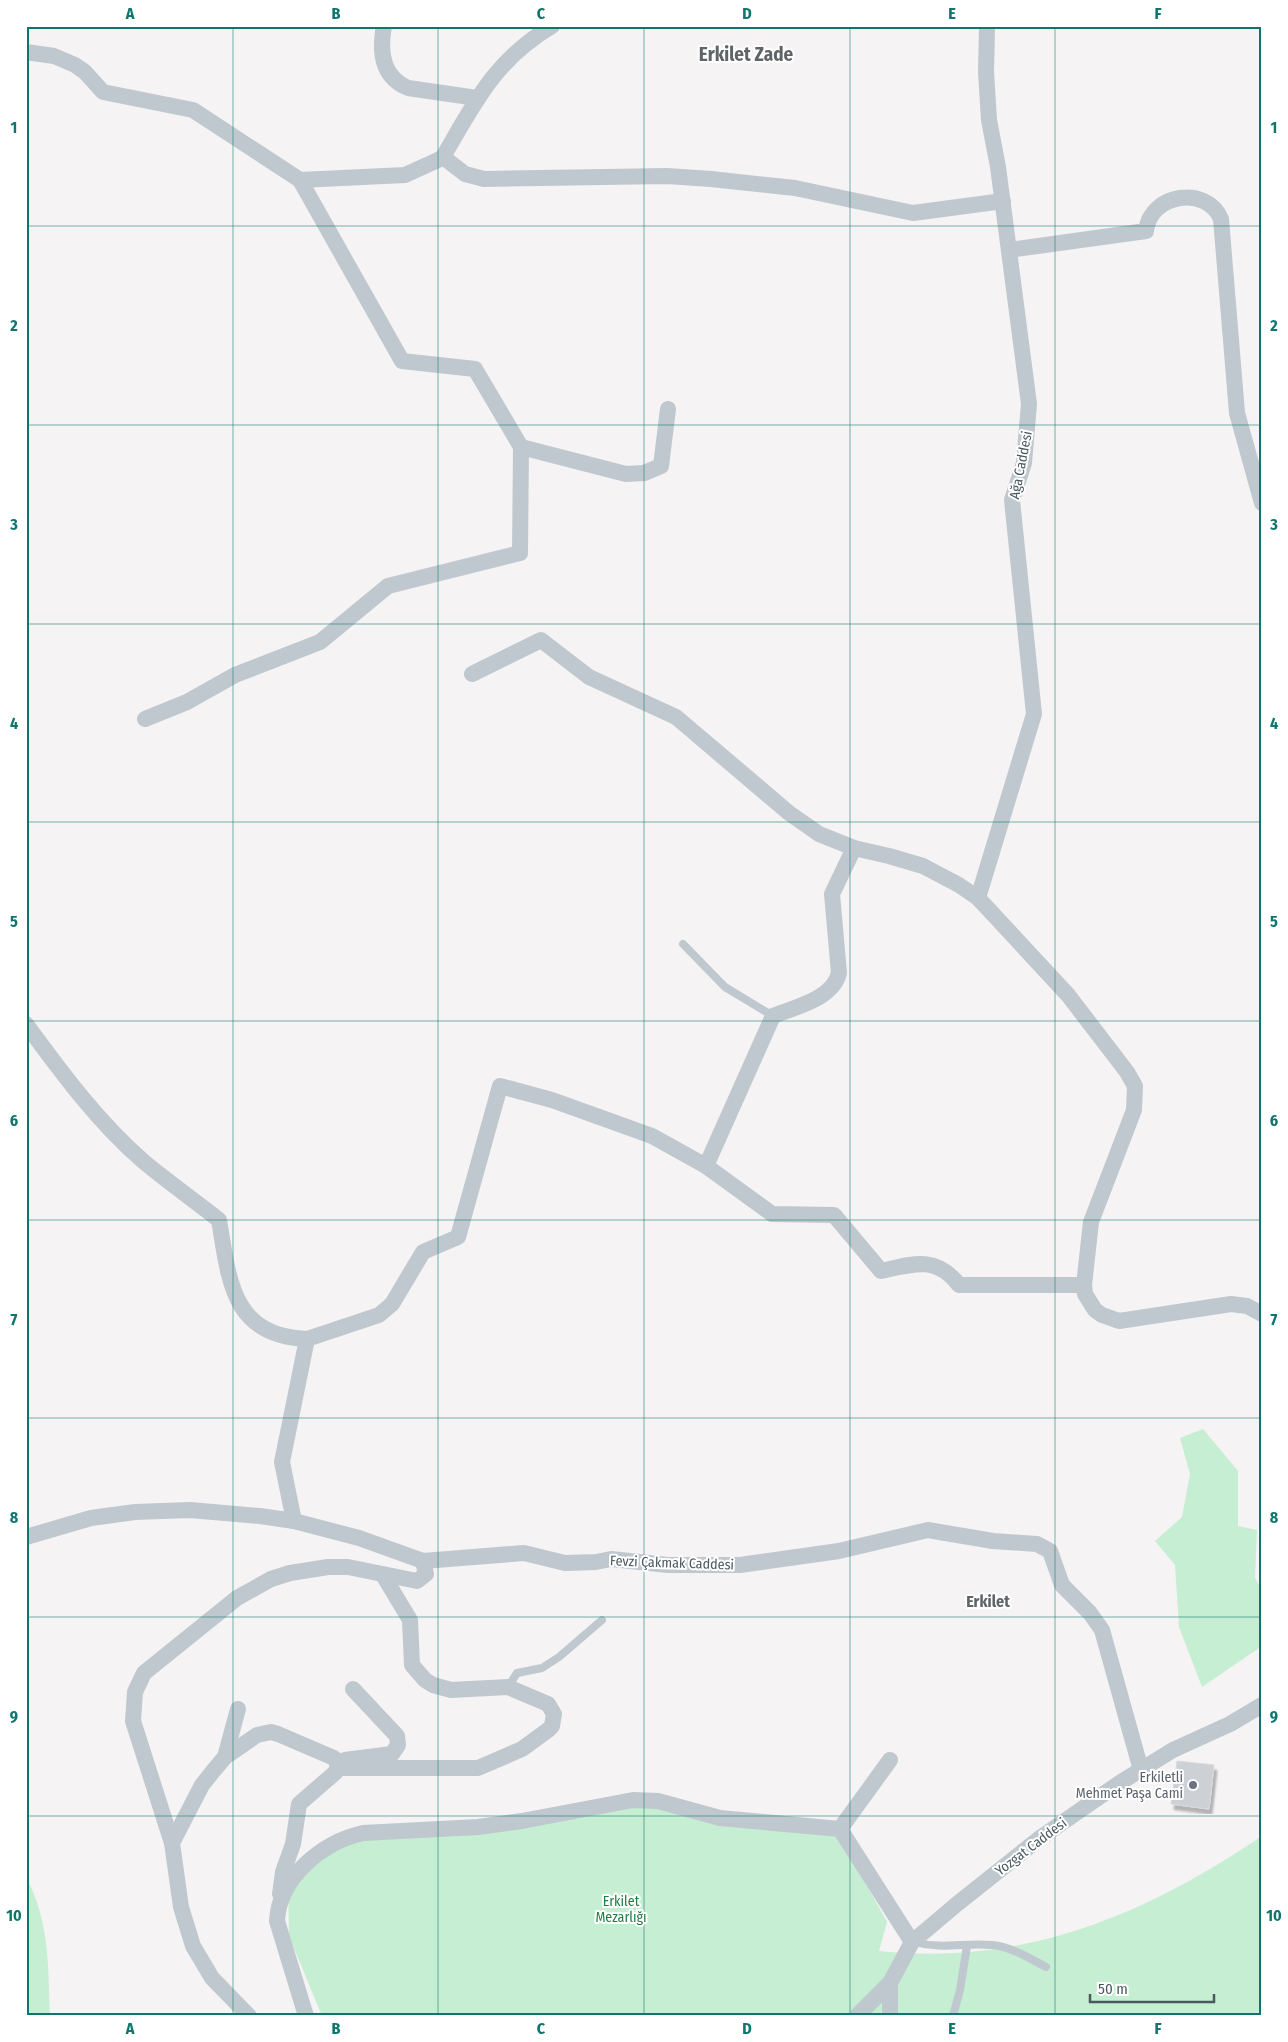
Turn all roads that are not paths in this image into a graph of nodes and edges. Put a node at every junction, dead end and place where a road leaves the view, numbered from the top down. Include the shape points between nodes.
1 (384, 26) edge
2 (552, 26) edge
3 (987, 26) edge
4 (26, 52) edge
5 (477, 98) junction
6 (442, 157) junction
7 (300, 180) junction
8 (1003, 201) junction
9 (1009, 250) junction
10 (668, 409) dead end
11 (521, 447) junction
12 (1262, 503) edge
13 (472, 674) dead end
14 (145, 719) dead end
15 (854, 848) junction
16 (978, 898) junction
17 (682, 944) dead end
18 (773, 1016) junction
19 (26, 1024) edge
20 (706, 1166) junction
21 (1084, 1285) junction
22 (1262, 1314) edge
23 (307, 1339) junction
24 (294, 1521) junction
25 (26, 1538) edge
26 (423, 1561) junction
27 (383, 1575) junction
28 (602, 1620) dead end
29 (508, 1687) junction
30 (353, 1689) dead end
31 (1260, 1707) edge
32 (238, 1709) dead end
33 (225, 1757) junction
34 (890, 1760) dead end
35 (337, 1764) junction
36 (1141, 1770) junction
37 (840, 1829) junction
38 (172, 1843) junction
39 (279, 1904) junction
40 (912, 1942) junction
41 (967, 1946) junction
42 (1046, 1967) dead end
43 (890, 1983) junction
44 (249, 2016) edge
45 (306, 2016) edge
46 (857, 2016) edge
47 (890, 2016) edge
48 (953, 2016) edge

1 - 5 street via 384,64 400,85
2 - 5 street via 506,60
3 - 8 street, Ağa Caddesi via 987,96
4 - 7 street via 54,56 74,65 103,92 193,110
5 - 6 street
6 - 7 street via 404,175
6 - 8 street via 465,174 484,179 667,176 711,179 795,188 913,213
7 - 11 street via 402,361 475,369
8 - 9 street, Ağa Caddesi
9 - 12 street via 1146,231 1156,208 1171,200 1200,200 1213,206 1221,219 1237,413
9 - 16 street, Ağa Caddesi via 1029,404 1024,463 1012,500 1034,714
10 - 11 street via 660,466 644,472 616,472
11 - 14 street via 520,552 388,586 320,642 235,675 187,702
13 - 15 street via 541,640 589,677 676,717 804,824 819,834
15 - 16 street via 923,866 959,884
15 - 18 street via 832,894 837,980 829,991
16 - 21 street via 1068,995 1127,1072 1134,1086 1134,1110 1092,1222
17 - 18 lane via 725,987
18 - 20 street
19 - 23 street via 51,1059 111,1129 143,1161 219,1220 232,1289 244,1310 272,1332
20 - 21 street via 772,1214 834,1216 881,1271 921,1263 938,1267 959,1285
20 - 23 street via 652,1136 552,1100 500,1086 458,1237 423,1252 392,1304 379,1315
21 - 22 street via 1085,1294 1095,1310 1119,1321 1231,1304 1247,1306
23 - 24 street via 282,1462
24 - 25 street, Fevzi Çakmak Caddesi via 208,1511 136,1512 90,1518
24 - 26 street, Fevzi Çakmak Caddesi via 359,1538
26 - 27 street via 426,1574 417,1581
26 - 36 street, Fevzi Çakmak Caddesi via 524,1553 565,1563 612,1559 668,1566 740,1565 839,1551 928,1530 1042,1545 1053,1555 1062,1585 1102,1630
27 - 29 street via 410,1620 412,1665 425,1680 433,1686 451,1690
27 - 38 street via 348,1567 328,1567 271,1579 237,1598 144,1673 135,1692 133,1721
28 - 29 lane via 542,1668 517,1673
29 - 35 street via 548,1704 554,1714 548,1730 508,1757 478,1768
30 - 35 street via 397,1736 398,1745 392,1754
31 - 36 street, Yozgat Caddesi
32 - 33 street
33 - 35 street via 257,1735 271,1732
33 - 38 street via 202,1785
34 - 37 street
35 - 39 street via 299,1804 294,1844 283,1872
36 - 40 street, Yozgat Caddesi via 1040,1838
37 - 39 street via 720,1818 658,1801 633,1800 478,1827 363,1833 338,1841 317,1854 292,1880
37 - 40 street
38 - 44 street via 181,1907 193,1946 212,1978
39 - 45 street via 277,1921
40 - 41 lane via 934,1947
40 - 43 street
41 - 42 lane via 992,1945 1019,1952
41 - 48 lane
43 - 46 street
43 - 47 street

